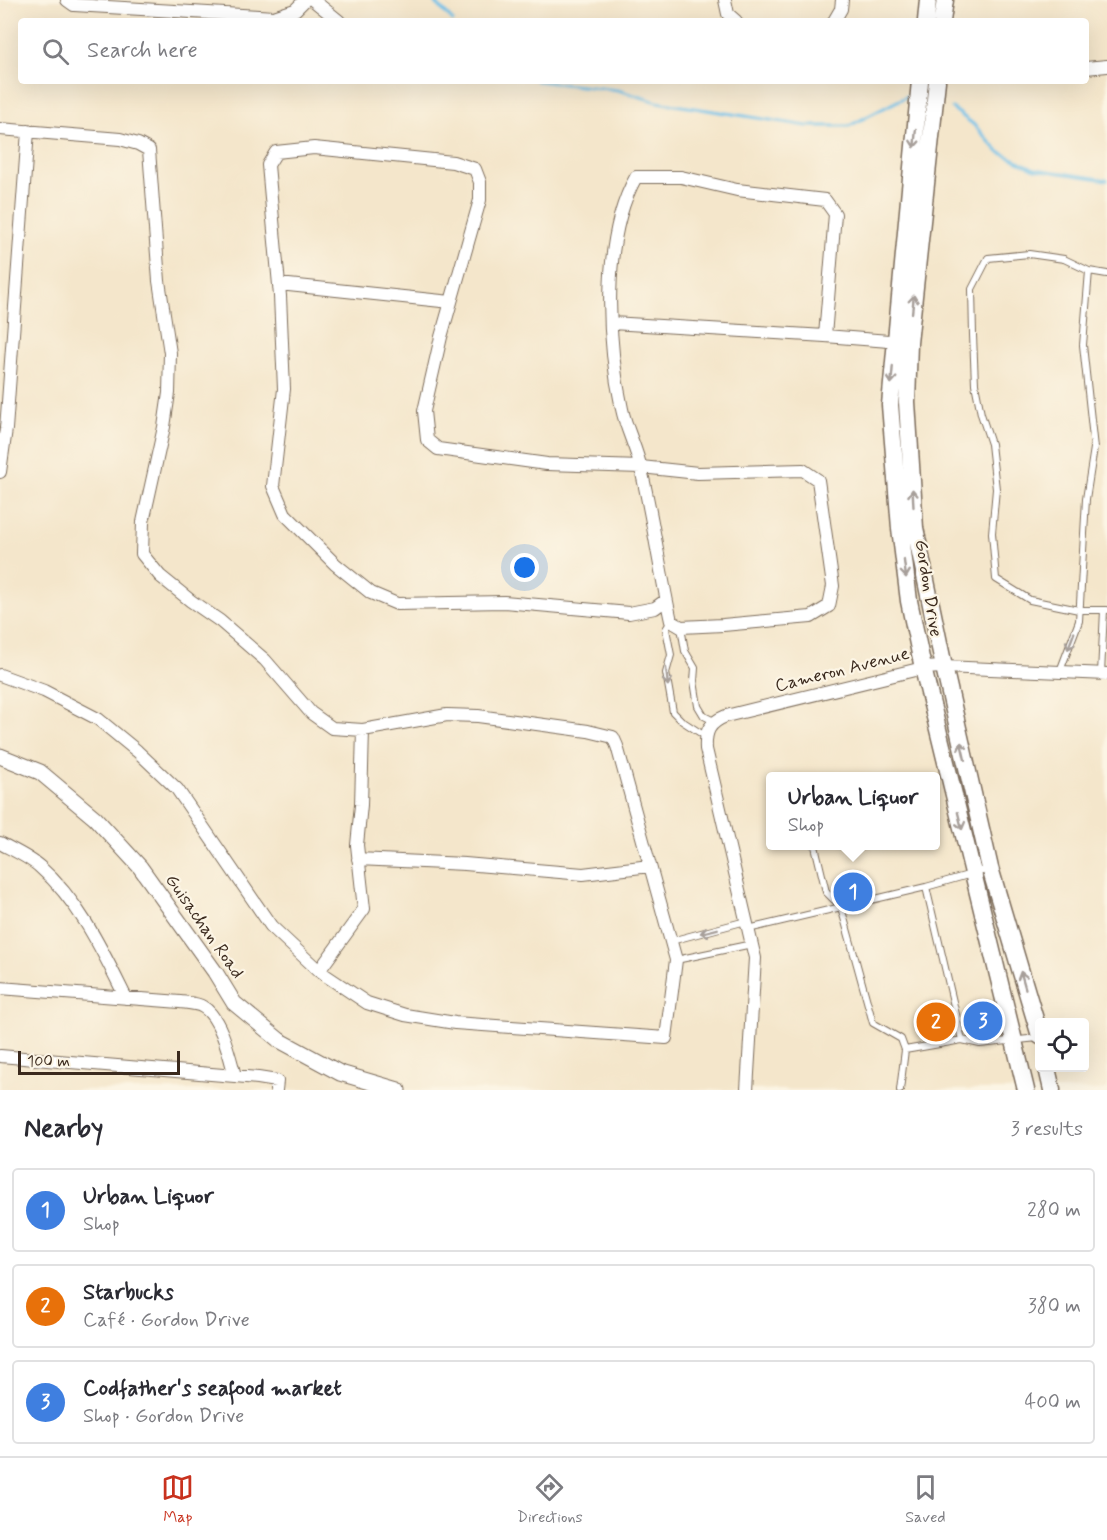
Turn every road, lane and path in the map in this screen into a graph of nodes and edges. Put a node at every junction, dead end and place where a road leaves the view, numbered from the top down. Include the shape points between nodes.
1 (67, 0) edge
2 (305, 0) edge
3 (313, 0) edge
4 (725, 0) edge
5 (842, 0) edge
6 (928, 0) edge
7 (945, 0) edge
8 (335, 18) edge
9 (733, 18) edge
10 (836, 18) edge
11 (926, 18) edge
12 (942, 18) edge
13 (1107, 66) edge
14 (1089, 68) edge
15 (920, 84) edge
16 (937, 84) edge
17 (0, 129) edge
18 (28, 131) junction
19 (1089, 271) junction
20 (1107, 274) edge
21 (279, 284) junction
22 (451, 302) junction
23 (612, 323) junction
24 (825, 336) junction
25 (902, 342) junction
26 (641, 467) junction
27 (0, 472) edge
28 (666, 600) junction
29 (1079, 610) junction
30 (1106, 610) edge
31 (676, 624) junction
32 (944, 667) junction
33 (923, 668) junction
34 (1059, 672) junction
35 (1104, 674) edge
36 (0, 675) edge
37 (714, 721) junction
38 (363, 730) junction
39 (705, 736) junction
40 (0, 756) edge
41 (0, 843) edge
42 (816, 850) edge
43 (358, 859) junction
44 (650, 867) junction
45 (990, 868) junction
46 (973, 873) junction
47 (926, 887) junction
48 (841, 907) junction
49 (748, 925) junction
50 (671, 941) junction
51 (752, 944) junction
52 (676, 960) junction
53 (319, 971) junction
54 (0, 988) edge
55 (126, 998) junction
56 (1035, 1020) edge
57 (1035, 1038) edge
58 (962, 1040) junction
59 (1013, 1040) junction
60 (905, 1050) junction
61 (0, 1056) edge
62 (1048, 1072) edge
63 (235, 1076) junction
64 (276, 1085) edge
65 (398, 1090) edge
66 (747, 1090) edge
67 (900, 1090) edge
68 (1026, 1090) edge
69 (1052, 1090) edge

1 - 2 street via 75,5 274,17 295,10
3 - 8 street
4 - 9 street
5 - 10 street
6 - 11 main road
7 - 12 main road
13 - 14 street
15 -> 25 main road, Gordon Drive
25 -> 16 main road, Gordon Drive
17 - 18 street
18 - 27 street
18 - 38 street via 120,139 149,150 159,281 170,353 165,416 143,522 142,554 160,576 265,660 311,713 332,728
19 - 20 lane
19 - 29 lane via 1083,345 1094,448 1086,499
19 - 29 lane via 1064,259 1029,255 987,258 972,290 975,384 991,444 996,489 992,533 996,579 1030,600
21 - 22 street
21 - 22 street via 268,165 276,152 314,148 453,162 475,170 480,200
21 - 28 street via 284,389 273,486 285,514 370,593 398,604 504,602 629,613 655,608
22 - 26 street via 423,411 428,440 438,450 547,464
23 - 24 street
23 - 24 street via 609,289 615,237 627,192 636,177 681,177 737,190 825,200 835,214
23 - 26 street via 612,353 622,411
24 - 25 street
32 -> 25 main road, Gordon Drive via 915,528
25 -> 33 main road, Gordon Drive via 890,405 892,439 909,601
26 - 28 street
26 - 31 street via 698,473 803,470 818,480 833,586 829,606 811,617 723,625
28 - 31 street
29 - 30 lane
29 -> 34 lane via 1079,621
30 - 35 lane
31 - 37 lane via 695,668 699,706 704,716
31 -> 39 lane via 666,629 671,655 666,673 673,712
32 - 33 street, Cameron Avenue
32 - 34 street, Cameron Avenue
45 -> 32 main road, Gordon Drive
33 - 37 street, Cameron Avenue
33 -> 46 main road, Gordon Drive
34 - 35 street, Cameron Avenue
36 - 53 street via 44,691 98,719 137,751 177,789 271,926
37 - 39 street
38 - 43 street
38 - 44 street via 447,715 478,716 613,737
39 - 49 street
40 - 65 street, Guisachan Road via 40,772 95,818 140,867 234,1003 279,1040 340,1073
41 - 55 street via 39,866 76,908
42 - 48 lane via 826,892
43 - 44 street via 583,874
43 - 53 street via 364,909
44 - 50 street
45 - 46 lane
56 -> 45 main road, Gordon Drive
46 - 47 lane
46 - 59 main road, Gordon Drive
47 - 48 lane
47 - 58 lane
48 - 49 lane
48 - 60 lane via 873,1023 901,1038
49 -> 50 lane
49 - 51 street
50 - 52 street
51 - 52 lane
51 - 66 street via 755,958
52 - 53 street via 666,1038 455,1023 405,1015 367,1003
54 - 55 street
55 - 63 street via 204,1007 224,1039
57 - 59 lane
58 - 59 lane via 980,1044
58 - 60 lane
59 - 68 main road, Gordon Drive
60 - 67 lane
61 - 63 street
62 - 69 main road
63 - 64 street

